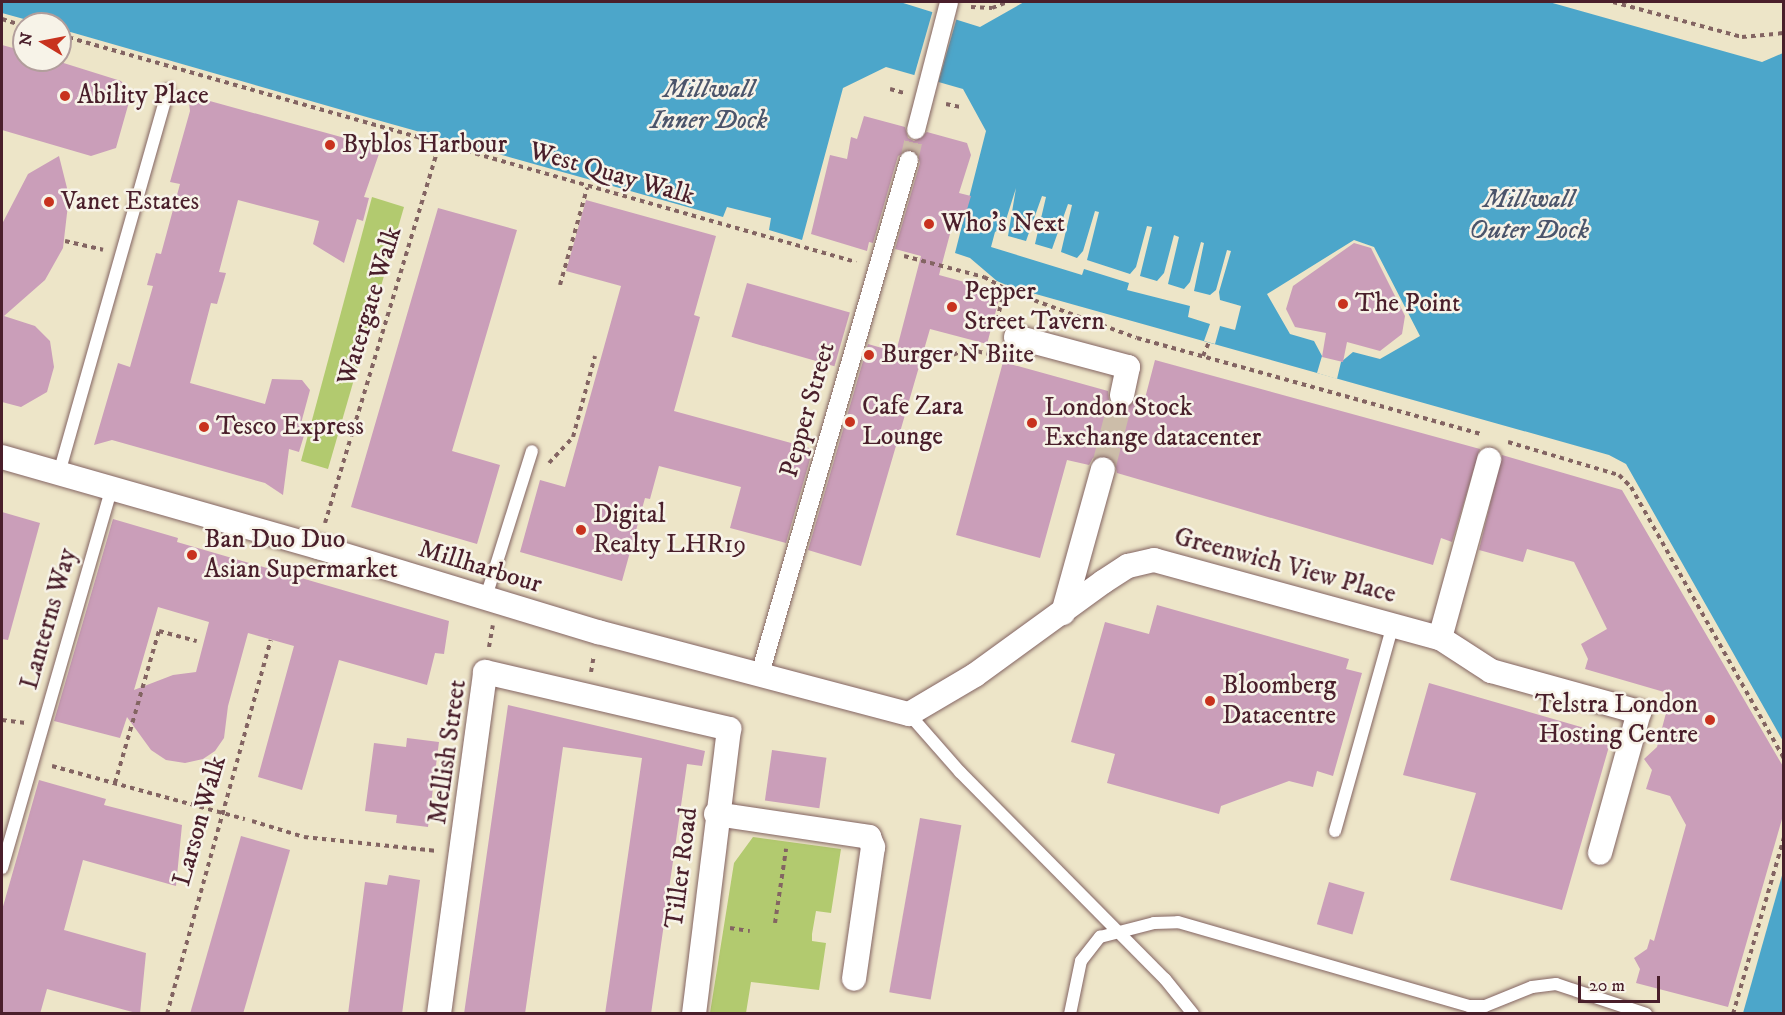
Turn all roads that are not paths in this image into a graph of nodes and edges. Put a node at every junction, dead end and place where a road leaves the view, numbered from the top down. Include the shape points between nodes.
1 (947, 7) edge
2 (168, 90) dead end
3 (916, 130) tunnel mouth
4 (909, 160) tunnel mouth
5 (1016, 337) dead end
6 (1122, 395) tunnel mouth
7 (531, 451) dead end
8 (2, 457) edge
9 (1489, 460) dead end
10 (1102, 469) tunnel mouth
11 (59, 473) junction
12 (112, 488) junction
13 (491, 601) junction
14 (1063, 613) junction
15 (1392, 625) junction
16 (1440, 638) junction
17 (760, 674) junction
18 (909, 714) junction
19 (729, 729) joint
20 (716, 814) junction
21 (1335, 831) dead end
22 (1600, 853) dead end
23 (2, 868) edge
24 (1118, 932) junction
25 (854, 979) dead end
26 (439, 1014) edge
27 (694, 1014) edge
28 (1070, 1014) edge
29 (1193, 1014) edge
30 (1646, 1014) edge

1 - 3 street
2 - 11 lane
4 - 17 street, Pepper Street
5 - 6 street via 1128,367
7 - 13 lane
8 - 11 street, Millharbour
9 - 16 street
10 - 14 street
11 - 12 street, Millharbour
12 - 13 street, Millharbour
12 - 23 lane, Lanterns Way
13 - 17 street, Millharbour
14 - 15 street, Greenwich View Place via 1128,566 1154,560
14 - 18 street, Greenwich View Place via 975,675
15 - 16 street, Greenwich View Place
15 - 21 lane
16 - 22 street, Greenwich View Place via 1491,671 1639,712
17 - 18 street, Millharbour
18 - 24 lane via 960,772
19 - 20 street, Tiller Road
19 - 26 street, Mellish Street via 486,672
20 - 25 street via 868,837 873,847
20 - 27 street, Tiller Road
24 - 28 lane via 1100,938 1081,961
24 - 29 lane
24 - 30 lane via 1178,922 1469,1006 1485,1006 1532,987 1556,984

